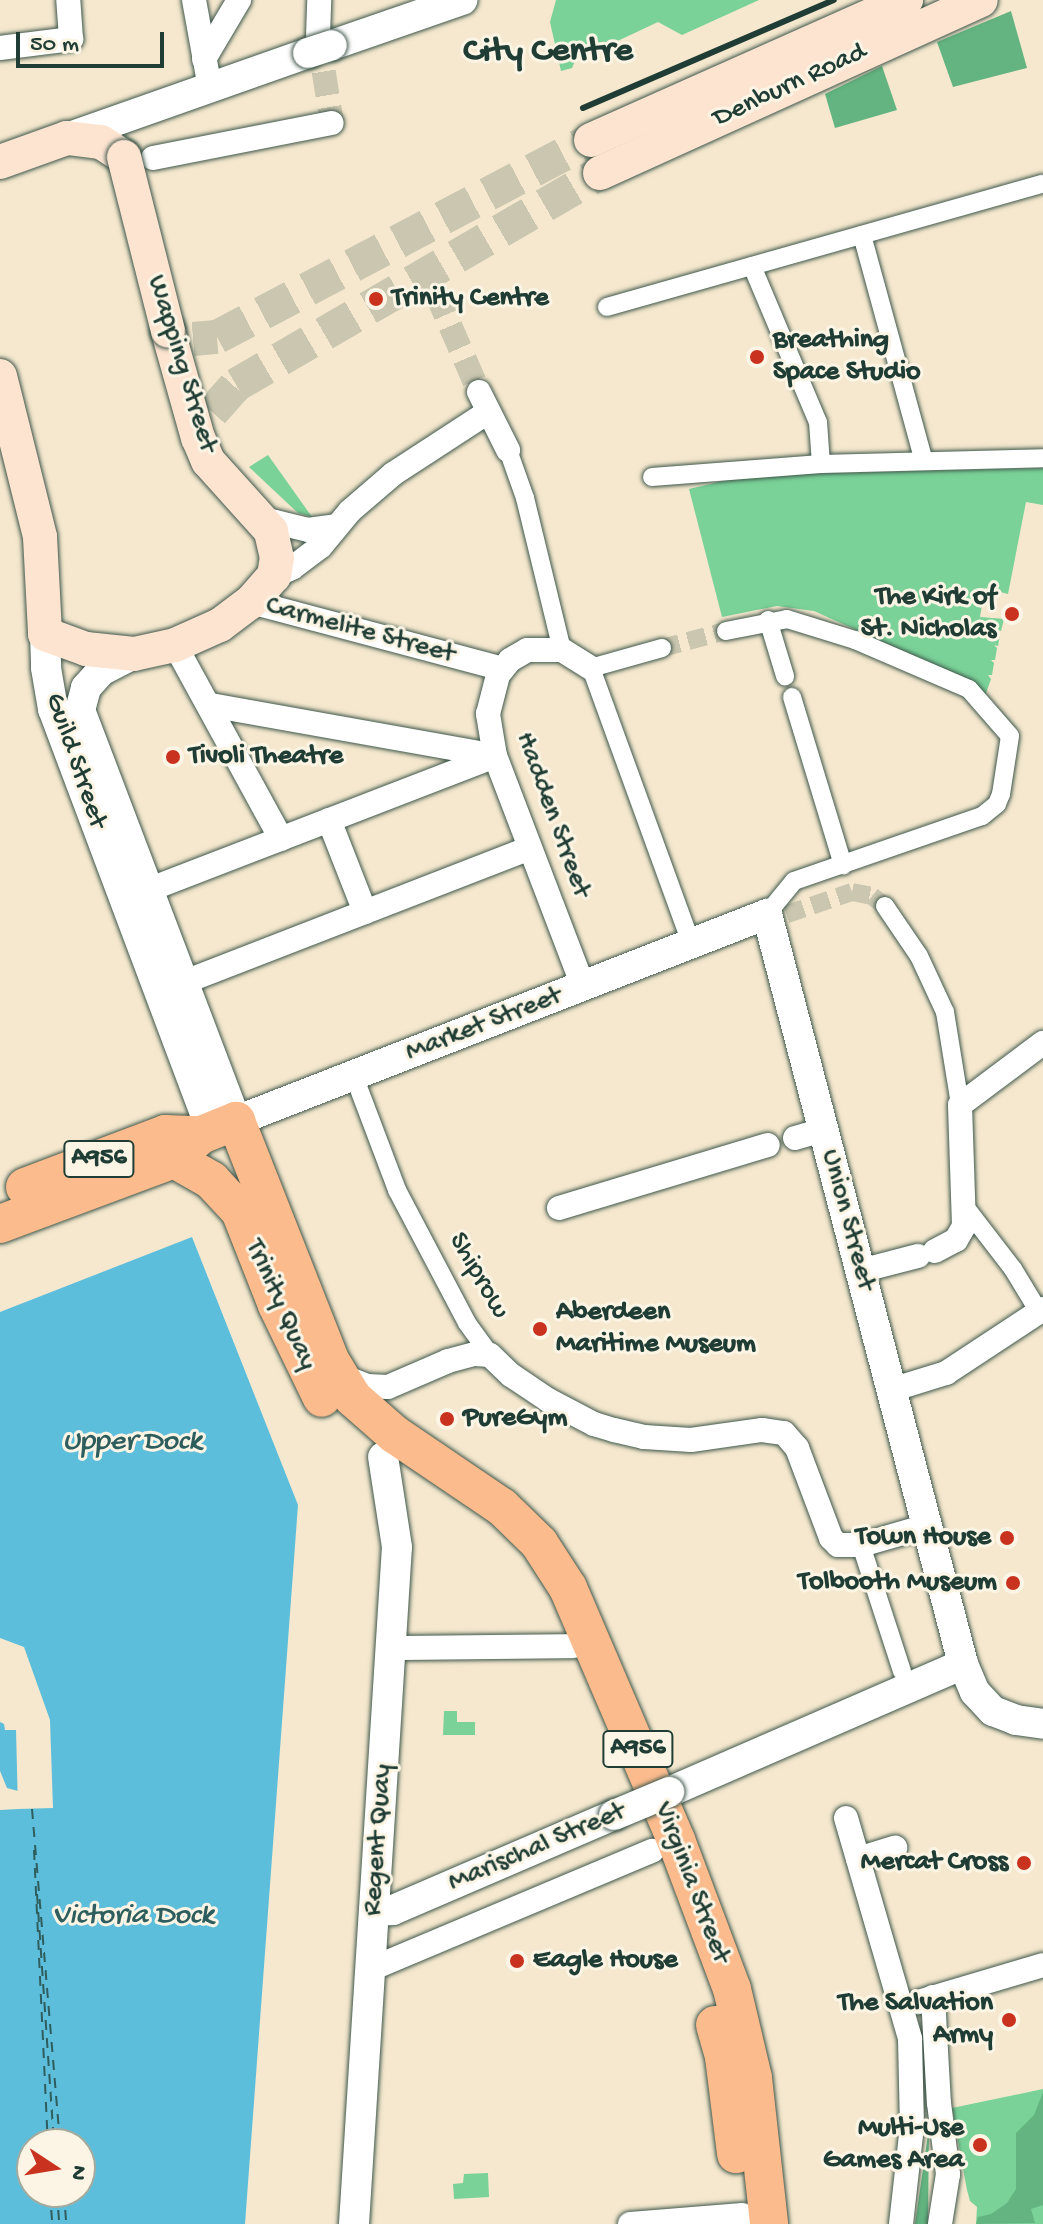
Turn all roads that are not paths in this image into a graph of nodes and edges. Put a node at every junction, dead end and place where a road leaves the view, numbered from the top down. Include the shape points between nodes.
1 (68, 0) edge
2 (194, 0) edge
3 (239, 0) edge
4 (319, 0) edge
5 (462, 0) edge
6 (906, 0) edge
7 (981, 0) edge
8 (319, 45) junction
9 (0, 48) edge
10 (207, 73) junction
11 (170, 102) junction
12 (332, 123) dead end
13 (67, 138) junction
14 (591, 140) tunnel mouth
15 (138, 157) junction
16 (0, 162) edge
17 (600, 173) tunnel mouth
18 (1043, 184) edge
19 (862, 235) junction
20 (752, 266) junction
21 (607, 307) dead end
22 (3, 391) edge
23 (508, 450) joint
24 (1043, 458) edge
25 (924, 461) junction
26 (821, 464) junction
27 (652, 477) dead end
28 (263, 519) junction
29 (336, 526) junction
30 (274, 576) junction
31 (251, 602) junction
32 (768, 620) junction
33 (726, 631) tunnel mouth
34 (45, 634) junction
35 (175, 645) junction
36 (662, 648) tunnel mouth
37 (562, 650) junction
38 (134, 654) junction
39 (591, 668) junction
40 (502, 669) junction
41 (785, 676) dead end
42 (792, 697) dead end
43 (81, 699) joint
44 (210, 705) junction
45 (495, 756) junction
46 (329, 820) junction
47 (281, 839) junction
48 (530, 848) junction
49 (843, 865) junction
50 (148, 890) junction
51 (885, 906) tunnel mouth
52 (365, 912) junction
53 (767, 914) junction
54 (688, 935) dead end
55 (583, 986) junction
56 (171, 987) junction
57 (1043, 1043) edge
58 (354, 1076) junction
59 (960, 1105) junction
60 (206, 1137) junction
61 (768, 1145) dead end
62 (0, 1197) edge
63 (559, 1208) dead end
64 (966, 1208) junction
65 (0, 1224) edge
66 (860, 1271) junction
67 (1041, 1310) edge
68 (490, 1355) junction
69 (337, 1374) junction
70 (891, 1390) junction
71 (383, 1457) junction
72 (927, 1526) junction
73 (861, 1545) junction
74 (573, 1646) junction
75 (391, 1648) junction
76 (963, 1664) junction
77 (902, 1671) dead end
78 (1043, 1724) edge
79 (846, 1818) dead end
80 (895, 1848) dead end
81 (652, 1851) junction
82 (858, 1859) junction
83 (374, 1911) junction
84 (1043, 1965) edge
85 (371, 1969) junction
86 (933, 1997) junction
87 (900, 2007) junction
88 (752, 2221) edge
89 (354, 2224) edge
90 (630, 2224) edge
91 (901, 2224) edge
92 (940, 2224) edge

1 - 9 street via 71,39
2 - 10 street
3 - 10 street
4 - 8 street
5 - 8 street
6 - 14 main road, Denburn Road
7 - 17 main road, Denburn Road
8 - 10 street
10 - 11 street
11 - 13 street
11 - 15 street via 139,124
12 - 15 street via 187,141
13 - 15 main road via 101,142
13 - 16 main road
15 - 28 main road, Wapping Street, bridge via 219,477
18 - 19 street
19 - 20 street
19 - 25 street
20 - 21 street
20 - 26 street via 818,422
22 - 34 main road, Guild Street via 40,537
23 - 29 street via 484,402
23 - 37 street
24 - 25 street
25 - 26 street
26 - 27 street
28 - 29 street via 308,530
28 - 30 main road, Wapping Street via 276,543
29 - 30 street via 321,546
30 - 31 main road
31 - 35 main road, Carmelite Street via 220,625
31 - 40 street, Carmelite Street
32 - 33 street
32 - 41 street
32 - 49 street via 799,621 855,640 969,689 1007,730 1011,742 1001,794 982,816
34 - 38 main road, Carmelite Street via 86,649
34 - 56 street, Guild Street via 53,709
35 - 38 main road, Carmelite Street
35 - 44 street
36 - 39 street
37 - 39 street
37 - 40 street via 527,650
38 - 43 street, Carmelite Street via 102,670
39 - 54 street
40 - 45 street, Hadden Street via 488,714
42 - 49 street
43 - 50 street, Guild Street via 89,739
44 - 45 street
44 - 47 street
45 - 46 street
45 - 48 street, Hadden Street
46 - 47 street
46 - 52 street
47 - 50 street
48 - 52 street
48 - 55 street, Hadden Street
49 - 53 street via 794,881
50 - 56 street, Guild Street
51 - 59 street via 919,956 947,1020
52 - 56 street
53 - 55 street, Market Street
53 - 66 street, Union Street via 809,1134
55 - 58 street, Market Street
56 - 60 street, Guild Street
57 - 59 street
58 - 60 street, Market Street
58 - 68 street, Shiprow via 397,1190 467,1323
59 - 64 street
60 - 62 main road, Market Street / A956 via 165,1134
60 - 65 main road, Market Street / A956 via 109,1184
60 - 69 main road, Trinity Quay / A956
60 - 71 main road, Trinity Quay / A956 via 211,1180 240,1211 292,1339 325,1404 344,1428
61 - 63 street
64 - 66 street via 961,1233 949,1246
64 - 67 street
66 - 70 street, Union Street
67 - 70 street via 946,1373
68 - 69 street via 448,1361 388,1387
68 - 73 street, Shiprow via 548,1400 614,1430 691,1440 778,1430 793,1441 834,1542
69 - 88 main road, Virginia Street / A956 via 367,1414 488,1495 517,1521 539,1543 568,1588 676,1840 732,1989 753,2078
70 - 72 street, Union Street
71 - 74 main road, Virginia Street / A956 via 473,1513 498,1535 531,1571
71 - 75 street, Regent Quay via 397,1547
72 - 73 street
72 - 76 street, Union Street
73 - 77 street
74 - 75 street
74 - 81 main road, Virginia Street / A956
75 - 83 street, Regent Quay
76 - 78 street, Union Street via 989,1709 1005,1718
76 - 83 street, Marischal Street, bridge via 393,1910
79 - 82 street
80 - 82 street
81 - 85 street
81 - 88 main road, Virginia Street / A956 via 710,2005
82 - 87 street
83 - 85 street, Regent Quay
84 - 86 street
85 - 89 street, Regent Quay
86 - 87 street
86 - 92 street via 948,2174
87 - 91 street via 910,2039 912,2090
88 - 90 street

